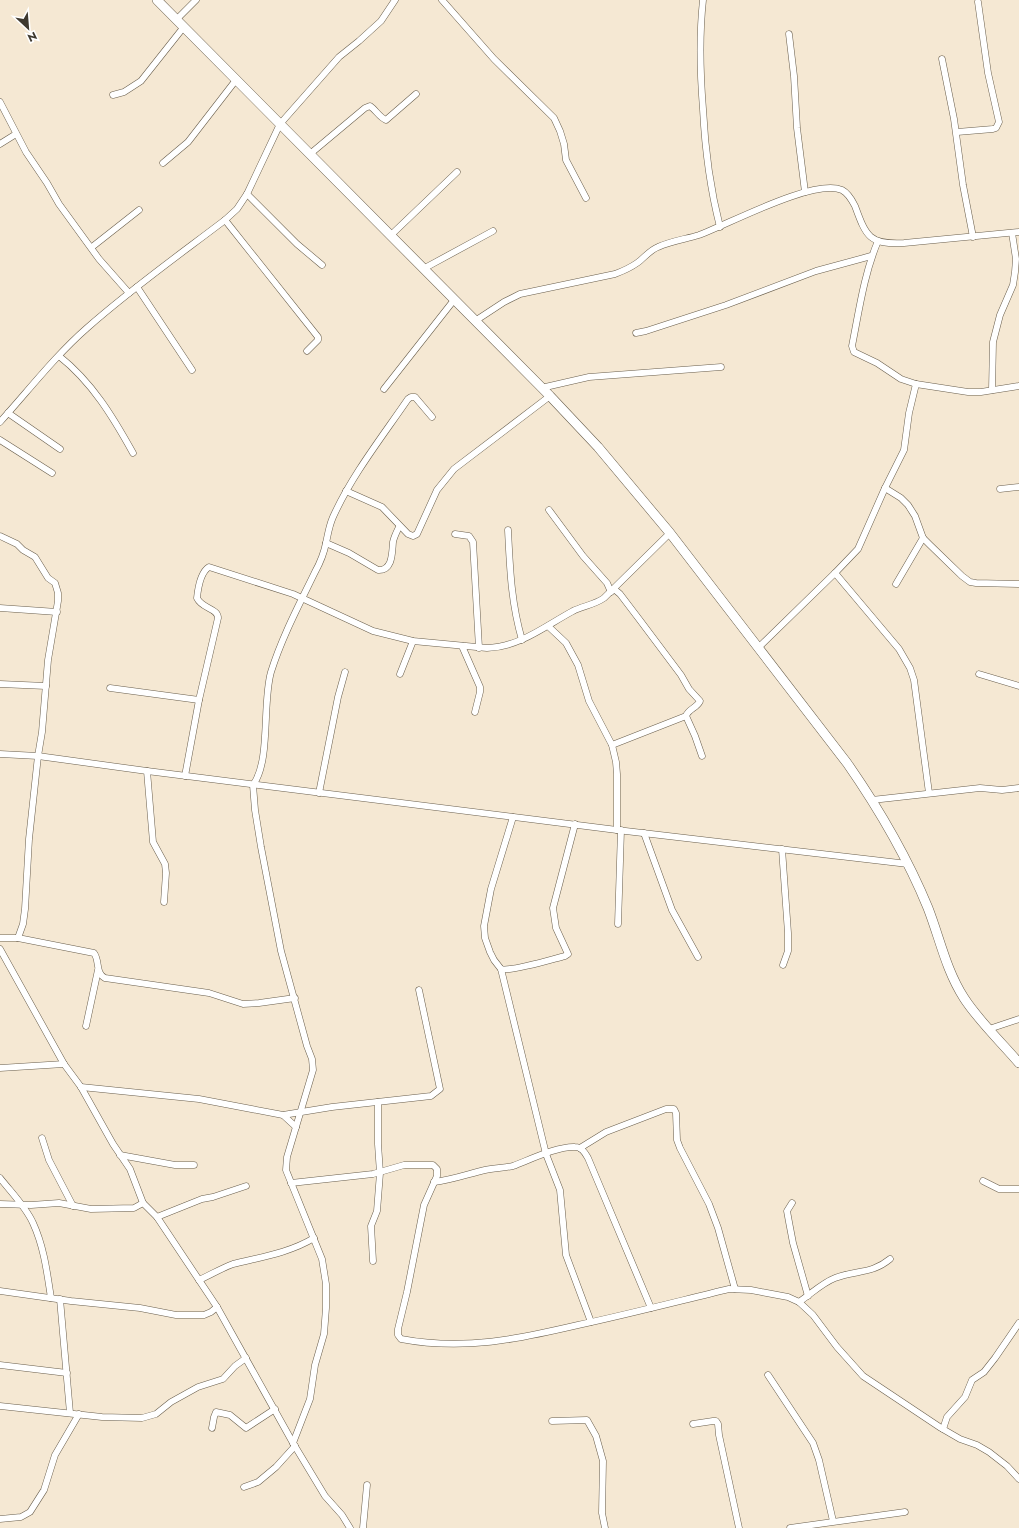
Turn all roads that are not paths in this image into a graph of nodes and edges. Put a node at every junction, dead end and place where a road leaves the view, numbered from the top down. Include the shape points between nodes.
1 (157, 0) edge
2 (196, 0) edge
3 (395, 0) edge
4 (442, 0) edge
5 (703, 0) edge
6 (978, 2) dead end
7 (176, 20) junction
8 (183, 28) junction
9 (788, 34) dead end
10 (942, 59) dead end
11 (236, 80) junction
12 (416, 94) dead end
13 (113, 96) dead end
14 (0, 102) edge
15 (280, 124) junction
16 (957, 132) junction
17 (16, 134) junction
18 (0, 144) edge
19 (310, 154) junction
20 (163, 163) dead end
21 (457, 172) dead end
22 (806, 192) junction
23 (246, 194) junction
24 (586, 198) dead end
25 (139, 210) dead end
26 (225, 220) junction
27 (720, 227) junction
28 (493, 231) dead end
29 (1016, 232) edge
30 (391, 235) junction
31 (973, 237) junction
32 (878, 241) junction
33 (92, 247) junction
34 (871, 256) junction
35 (322, 265) dead end
36 (423, 269) junction
37 (138, 287) junction
38 (129, 293) junction
39 (454, 300) junction
40 (475, 321) junction
41 (636, 333) dead end
42 (307, 351) dead end
43 (59, 356) junction
44 (721, 367) dead end
45 (192, 370) dead end
46 (916, 384) junction
47 (1019, 386) edge
48 (542, 388) junction
49 (384, 389) dead end
50 (992, 390) junction
51 (550, 396) junction
52 (8, 413) junction
53 (432, 417) dead end
54 (0, 422) edge
55 (0, 440) edge
56 (60, 449) dead end
57 (133, 453) dead end
58 (52, 473) dead end
59 (1019, 487) edge
60 (885, 488) junction
61 (1000, 489) dead end
62 (346, 491) junction
63 (549, 510) dead end
64 (399, 527) junction
65 (508, 530) dead end
66 (670, 533) junction
67 (455, 534) dead end
68 (0, 536) edge
69 (923, 538) junction
70 (326, 543) junction
71 (836, 573) junction
72 (896, 584) dead end
73 (1019, 584) edge
74 (614, 589) junction
75 (301, 598) junction
76 (0, 608) edge
77 (57, 612) junction
78 (548, 627) junction
79 (522, 640) junction
80 (413, 641) junction
81 (462, 646) junction
82 (479, 648) junction
83 (758, 648) junction
84 (345, 672) dead end
85 (400, 674) dead end
86 (979, 674) dead end
87 (0, 684) edge
88 (46, 686) junction
89 (1019, 686) edge
90 (110, 688) dead end
91 (199, 700) junction
92 (475, 712) dead end
93 (686, 716) junction
94 (612, 745) junction
95 (0, 754) edge
96 (38, 756) junction
97 (702, 756) dead end
98 (147, 772) junction
99 (184, 776) junction
100 (253, 785) junction
101 (1019, 788) edge
102 (319, 793) junction
103 (928, 793) junction
104 (872, 800) junction
105 (513, 817) junction
106 (575, 824) junction
107 (619, 830) junction
108 (644, 833) junction
109 (782, 849) junction
110 (908, 864) junction
111 (164, 902) dead end
112 (618, 924) dead end
113 (0, 938) edge
114 (18, 938) junction
115 (0, 949) edge
116 (698, 957) dead end
117 (783, 966) dead end
118 (501, 969) junction
119 (98, 970) junction
120 (419, 990) dead end
121 (295, 998) junction
122 (1019, 1020) edge
123 (86, 1026) dead end
124 (989, 1029) junction
125 (1019, 1063) edge
126 (64, 1064) junction
127 (0, 1068) edge
128 (81, 1087) junction
129 (378, 1102) junction
130 (301, 1112) junction
131 (283, 1115) junction
132 (296, 1127) junction
133 (42, 1138) dead end
134 (580, 1148) junction
135 (546, 1154) junction
136 (120, 1155) junction
137 (194, 1165) dead end
138 (380, 1172) junction
139 (0, 1178) edge
140 (434, 1182) junction
141 (983, 1182) dead end
142 (291, 1183) junction
143 (246, 1186) dead end
144 (1019, 1189) edge
145 (143, 1203) junction
146 (792, 1203) dead end
147 (0, 1204) edge
148 (21, 1204) junction
149 (74, 1206) junction
150 (157, 1216) junction
151 (314, 1238) junction
152 (890, 1259) dead end
153 (373, 1261) dead end
154 (199, 1280) junction
155 (735, 1289) junction
156 (0, 1291) edge
157 (808, 1296) junction
158 (50, 1298) junction
159 (60, 1299) junction
160 (799, 1302) junction
161 (217, 1307) junction
162 (651, 1308) junction
163 (591, 1322) junction
164 (1019, 1323) edge
165 (246, 1358) junction
166 (0, 1366) edge
167 (67, 1373) junction
168 (768, 1375) dead end
169 (0, 1406) edge
170 (275, 1409) junction
171 (70, 1413) junction
172 (79, 1414) junction
173 (552, 1421) dead end
174 (693, 1424) dead end
175 (212, 1428) dead end
176 (943, 1429) junction
177 (294, 1445) junction
178 (1019, 1479) edge
179 (367, 1485) dead end
180 (244, 1487) dead end
181 (905, 1512) dead end
182 (0, 1519) edge
183 (833, 1522) junction
184 (348, 1527) edge
185 (363, 1528) edge
186 (605, 1528) edge
187 (739, 1528) edge
188 (790, 1528) edge

1 - 7 street
2 - 7 street
3 - 15 street via 381,21 339,57
4 - 24 street via 494,59 554,118 562,137 566,160
5 - 27 street via 700,62 704,133 712,192
6 - 16 street via 988,73 999,122 993,129
7 - 8 street
8 - 11 street
8 - 13 street via 141,81
9 - 22 street
10 - 16 street
11 - 15 street
11 - 20 street via 188,142
12 - 19 street via 386,120 370,106 365,108
14 - 17 street
15 - 19 street
15 - 23 street
16 - 31 street via 963,185
17 - 18 street
17 - 33 street via 59,204
19 - 30 street
21 - 30 street
22 - 27 street
22 - 32 street via 834,188 842,190 852,201 863,228
23 - 26 street via 237,209
23 - 35 street
25 - 33 street
26 - 37 street
26 - 42 street via 318,336 318,340
27 - 40 street via 657,247 628,269 616,274 520,294
28 - 36 street
29 - 31 street
29 - 50 street via 1013,285 1000,315 993,342
30 - 36 street
31 - 32 street via 897,244
32 - 34 street
33 - 38 street via 99,259
34 - 41 street via 816,271 726,305 646,332
34 - 46 street via 852,350 901,379
36 - 39 street
37 - 38 street
37 - 45 street
38 - 43 street via 87,328
39 - 40 street
39 - 49 street
40 - 48 street
43 - 52 street
43 - 57 street via 95,393 111,414
44 - 48 street via 590,377
46 - 50 street via 958,391
46 - 60 street via 904,450
47 - 50 street
48 - 51 street
51 - 64 street via 454,469 437,490 417,534 412,536
51 - 66 street via 598,447
52 - 54 street
52 - 56 street
53 - 62 street via 418,399 408,399
55 - 58 street
59 - 61 street
60 - 69 street via 908,505
60 - 71 street via 858,549
62 - 64 street via 382,507
62 - 70 street via 329,528
63 - 74 street via 583,556
64 - 70 street via 393,541 391,560 382,570
65 - 79 street via 511,589
66 - 74 street
66 - 83 street
67 - 82 street via 470,536 473,542
68 - 77 street via 35,557 48,578 55,583
69 - 72 street
69 - 73 street via 970,582
70 - 75 street via 316,571
71 - 83 street
71 - 103 street via 899,649 910,668 916,691
74 - 78 street via 598,602 573,611
74 - 93 street via 700,700
75 - 80 street via 373,631
75 - 91 street via 215,568 206,569 197,598 202,605 216,612 218,618
75 - 100 street via 271,673 267,691 262,765
76 - 77 street
77 - 88 street
78 - 79 street
78 - 94 street via 566,643 581,670 589,701
79 - 82 street via 497,648
80 - 81 street
80 - 85 street
81 - 82 street
81 - 92 street via 480,687
83 - 104 street via 847,763
84 - 102 street
86 - 89 street
87 - 88 street
88 - 96 street
90 - 91 street
91 - 99 street
93 - 94 street
93 - 97 street
94 - 107 street via 617,774
95 - 96 street
96 - 98 street
96 - 114 street via 25,909
98 - 99 street
98 - 111 street via 153,842 165,864
99 - 100 street
100 - 102 street
100 - 121 street via 261,847 281,951
101 - 103 street via 980,788
102 - 105 street
103 - 104 street
104 - 110 street
105 - 106 street
105 - 118 street via 491,889 484,926 490,952
106 - 107 street
106 - 118 street via 554,908 556,928 567,955 514,969
107 - 108 street
107 - 112 street
108 - 109 street
108 - 116 street via 672,910
109 - 110 street
109 - 117 street via 788,933 788,951
110 - 124 street via 929,910 954,981 964,999
113 - 114 street
114 - 119 street via 94,954
115 - 126 street
118 - 135 street
119 - 121 street via 105,978 209,993 243,1004
119 - 123 street
120 - 129 street via 440,1089 431,1096
121 - 130 street via 314,1070
122 - 124 street
124 - 125 street
126 - 127 street
126 - 128 street
128 - 131 street via 199,1099
128 - 136 street
129 - 130 street
129 - 138 street
130 - 131 street
130 - 132 street
131 - 132 street
132 - 142 street via 287,1157 286,1170
133 - 149 street via 49,1160
134 - 135 street
134 - 155 street via 606,1132 666,1109 674,1109 677,1140 709,1204
134 - 162 street via 588,1158
135 - 140 street via 511,1166
135 - 163 street via 560,1190 566,1255
136 - 137 street via 175,1165
136 - 145 street via 130,1169
138 - 140 street via 404,1165 432,1165 438,1171
138 - 142 street
138 - 153 street via 377,1211 371,1226
139 - 148 street
140 - 163 street via 424,1205 398,1329 400,1338 436,1344 471,1344 531,1336
141 - 144 street via 999,1189
142 - 151 street
143 - 150 street
145 - 149 street via 134,1208 91,1209
145 - 150 street
146 - 157 street via 787,1211
147 - 148 street
148 - 149 street via 59,1203
148 - 158 street via 42,1247
150 - 154 street
151 - 154 street via 288,1250 231,1265
151 - 177 street via 322,1259 326,1284 324,1334 315,1364 310,1399
152 - 157 street via 874,1269 834,1278
154 - 161 street
155 - 160 street via 788,1297
155 - 162 street
156 - 158 street
157 - 160 street
158 - 159 street
159 - 161 street via 140,1308 176,1315 204,1315
159 - 167 street
160 - 176 street via 813,1315 863,1376
161 - 165 street
162 - 163 street
164 - 176 street via 984,1372 972,1380 965,1398 947,1417
165 - 170 street
165 - 172 street via 223,1379 184,1393 156,1414 142,1418
166 - 167 street
167 - 171 street
168 - 183 street via 814,1443
169 - 171 street
170 - 175 street via 246,1428 230,1415 216,1412
170 - 177 street
171 - 172 street
172 - 182 street via 55,1456 44,1490 30,1512 20,1517
173 - 186 street via 587,1420 590,1423 603,1461 602,1512
174 - 187 street via 716,1421 718,1424
176 - 178 street via 989,1452
177 - 180 street via 276,1467 258,1482
177 - 184 street via 325,1496 342,1515
179 - 185 street
181 - 183 street
183 - 188 street

